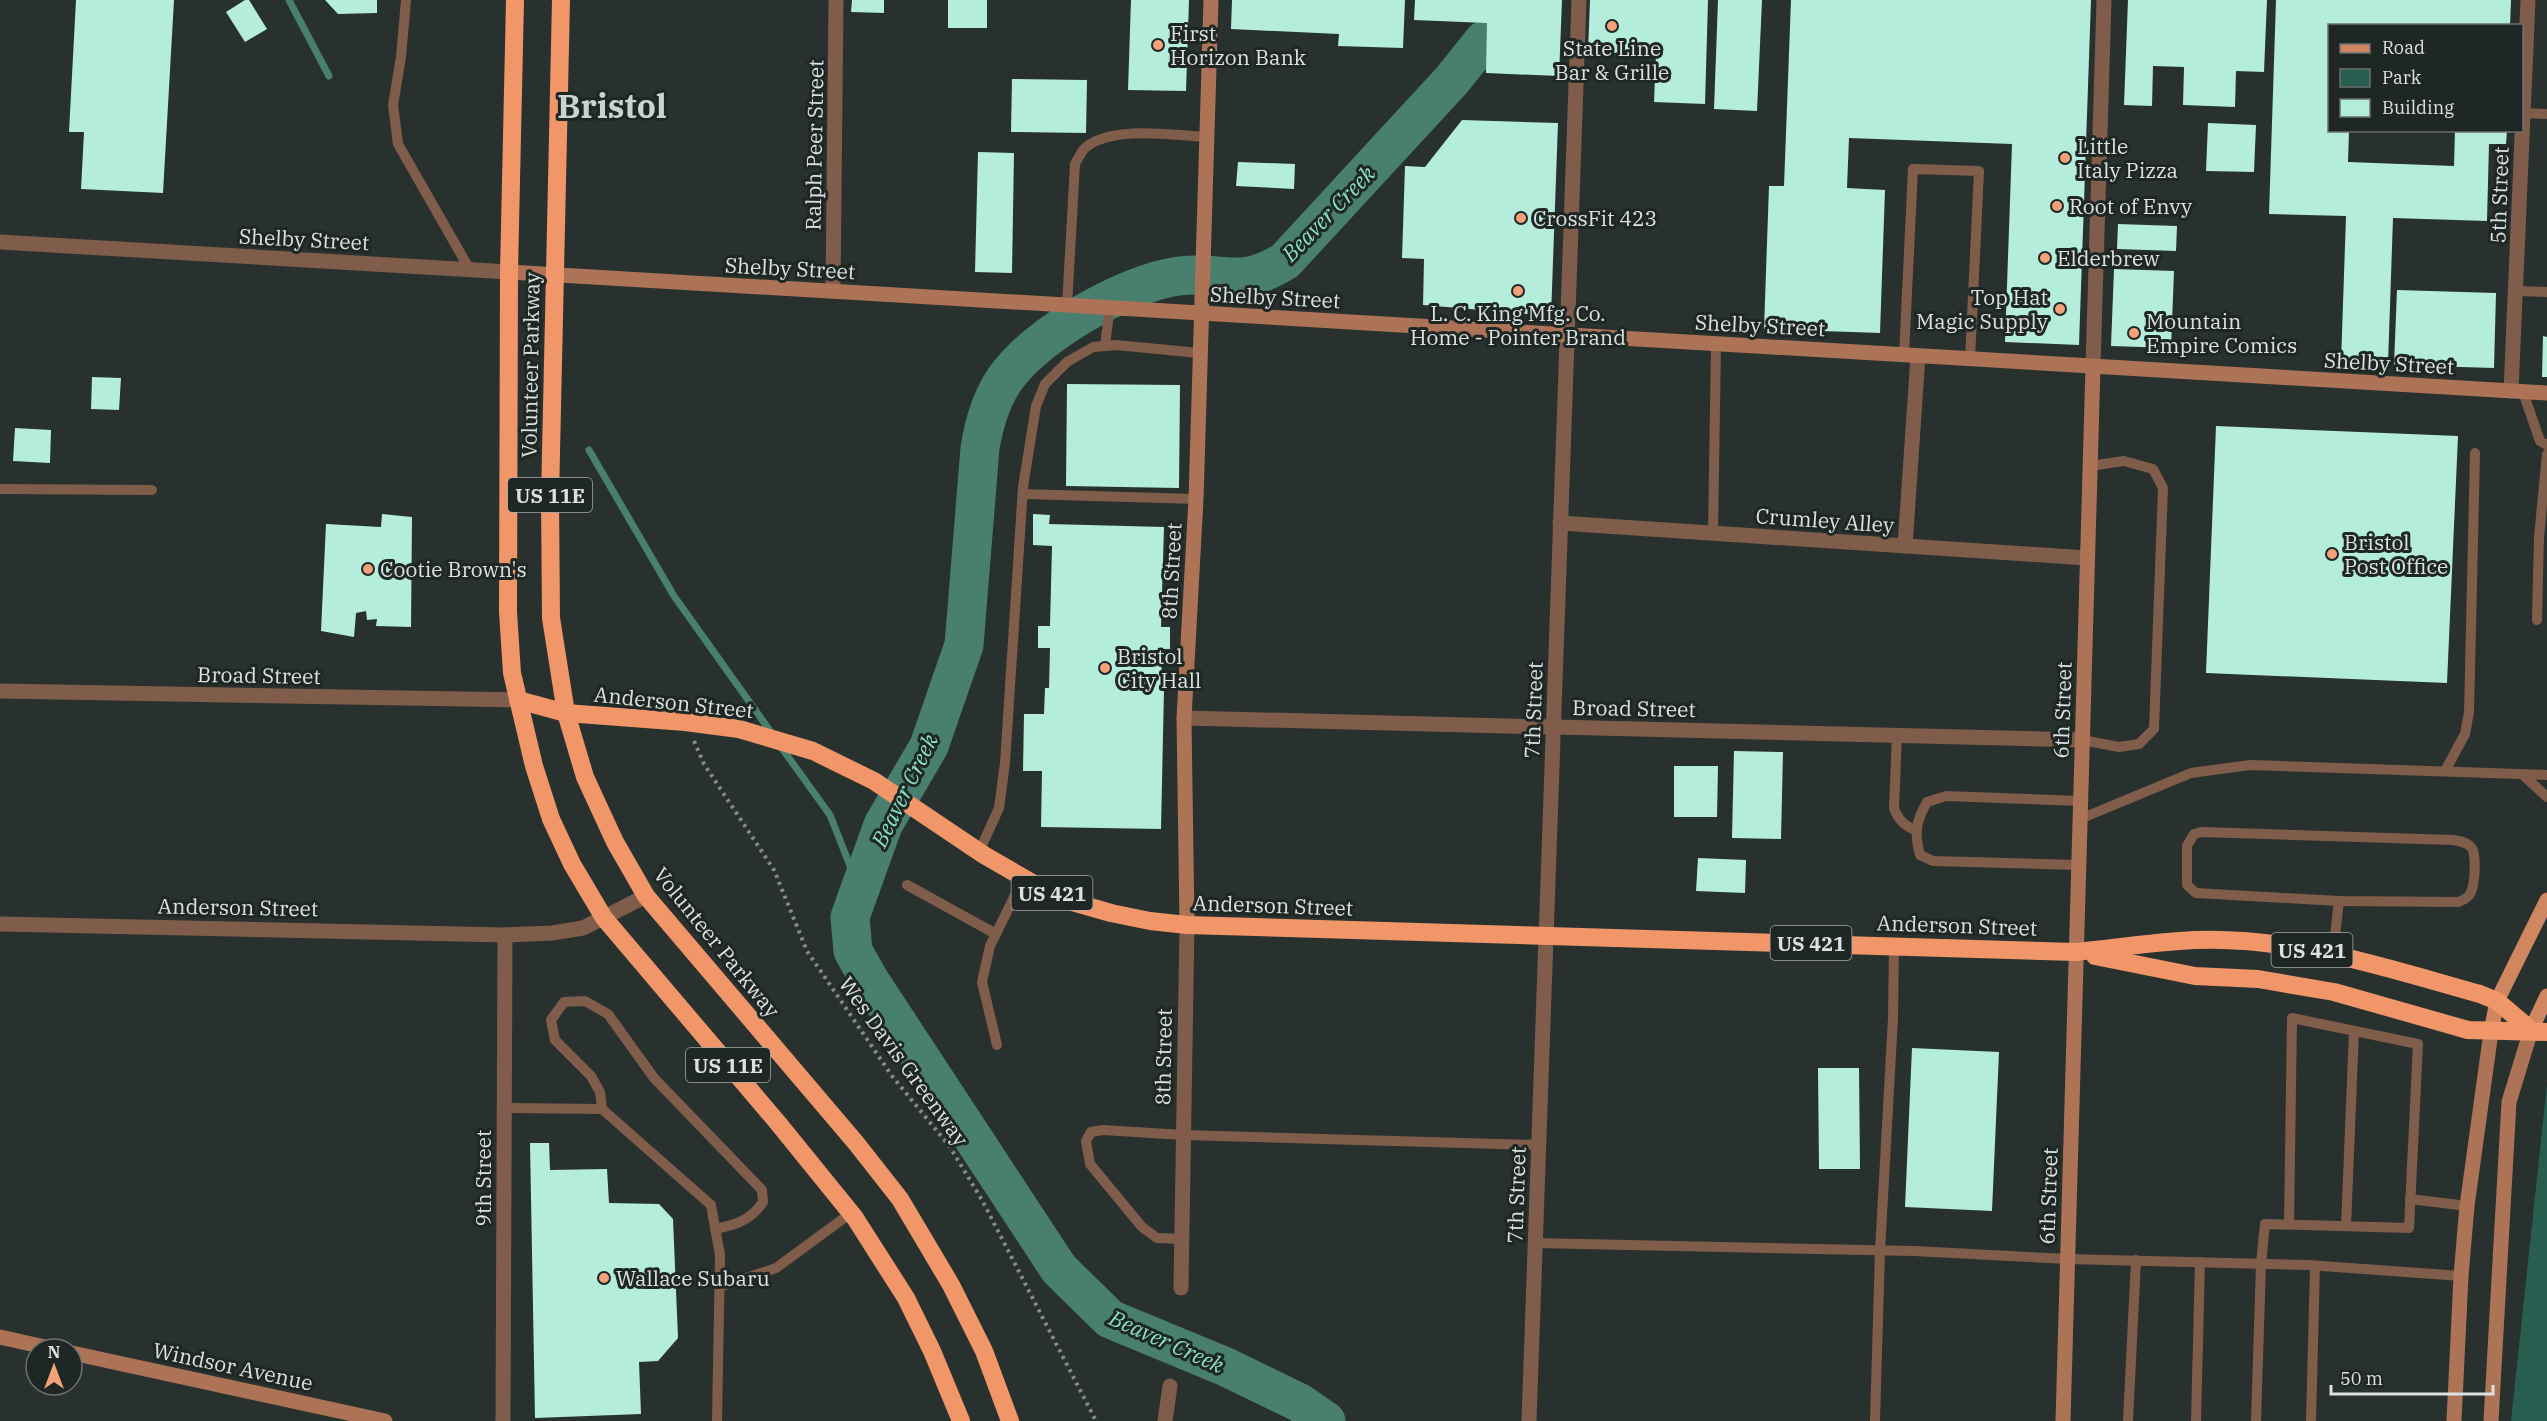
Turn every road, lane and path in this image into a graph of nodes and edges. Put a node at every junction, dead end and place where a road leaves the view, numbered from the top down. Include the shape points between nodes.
1 (515, 0) edge
2 (561, 0) edge
3 (837, 0) edge
4 (1211, 0) edge
5 (1579, 0) edge
6 (2104, 0) edge
7 (2528, 0) edge
8 (406, 1) edge
9 (2523, 113) joint
10 (2547, 114) edge
11 (2522, 132) edge
12 (1206, 136) junction
13 (0, 242) edge
14 (470, 270) junction
15 (509, 272) junction
16 (555, 275) junction
17 (833, 291) junction
18 (2516, 291) junction
19 (2547, 292) edge
20 (1067, 306) junction
21 (1110, 308) junction
22 (1200, 313) junction
23 (1567, 335) junction
24 (1716, 344) junction
25 (1106, 345) junction
26 (1199, 353) junction
27 (1911, 355) junction
28 (1970, 359) junction
29 (2093, 366) junction
30 (2517, 391) junction
31 (2547, 393) edge
32 (2547, 445) edge
33 (2475, 453) dead end
34 (2547, 454) edge
35 (2090, 466) junction
36 (0, 489) edge
37 (152, 490) dead end
38 (1023, 494) junction
39 (1196, 500) junction
40 (1560, 524) junction
41 (1713, 534) junction
42 (1905, 546) junction
43 (2087, 558) junction
44 (2537, 620) dead end
45 (0, 691) edge
46 (518, 700) junction
47 (566, 713) junction
48 (1184, 718) junction
49 (685, 722) junction
50 (1553, 727) junction
51 (1897, 735) junction
52 (2082, 740) junction
53 (2445, 771) junction
54 (2522, 774) junction
55 (2547, 775) edge
56 (2547, 797) edge
57 (2080, 801) junction
58 (2080, 819) junction
59 (1917, 831) junction
60 (979, 852) junction
61 (2079, 865) junction
62 (1023, 879) junction
63 (907, 885) dead end
64 (646, 896) junction
65 (2547, 900) edge
66 (2339, 902) junction
67 (604, 918) junction
68 (0, 924) edge
69 (1187, 925) junction
70 (996, 934) junction
71 (505, 936) junction
72 (1546, 936) junction
73 (1894, 945) junction
74 (2076, 952) junction
75 (2333, 953) junction
76 (2547, 996) edge
77 (2497, 1001) junction
78 (2354, 1031) junction
79 (2539, 1031) edge
80 (2491, 1032) junction
81 (997, 1045) dead end
82 (504, 1108) junction
83 (602, 1108) junction
84 (1183, 1135) junction
85 (1539, 1145) junction
86 (2410, 1199) junction
87 (2467, 1206) junction
88 (851, 1213) junction
89 (2289, 1224) junction
90 (2346, 1226) junction
91 (716, 1229) junction
92 (1181, 1239) junction
93 (1535, 1243) junction
94 (1880, 1251) junction
95 (2067, 1259) junction
96 (2136, 1260) junction
97 (2200, 1262) junction
98 (2260, 1264) junction
99 (2315, 1266) junction
100 (2461, 1276) junction
101 (719, 1287) junction
102 (1181, 1288) dead end
103 (0, 1337) edge
104 (24, 1342) edge
105 (84, 1356) edge
106 (1170, 1386) dead end
107 (385, 1421) edge
108 (503, 1421) edge
109 (717, 1421) edge
110 (961, 1421) edge
111 (1010, 1421) edge
112 (1095, 1421) edge
113 (1165, 1421) edge
114 (1529, 1421) edge
115 (1875, 1421) edge
116 (2062, 1421) edge
117 (2128, 1421) edge
118 (2196, 1421) edge
119 (2256, 1421) edge
120 (2311, 1421) edge
121 (2454, 1421) edge
122 (2491, 1421) edge

1 - 15 highway, Volunteer Parkway / US 11E
2 - 16 highway, Volunteer Parkway / US 11E
3 - 17 street, Ralph Peer Street
4 - 12 street, 8th Street
5 - 23 street, 7th Street
6 - 29 street, 6th Street
7 - 9 street, 5th Street
8 - 14 lane via 393,105 398,144
9 - 10 lane
11 - 18 street, 5th Street
12 - 20 lane via 1123,134 1085,148 1075,164
12 - 22 street, 8th Street
13 - 14 street, Shelby Street
14 - 15 street, Shelby Street
15 - 16 street, Shelby Street
15 - 46 highway, Volunteer Parkway / US 11E via 507,577
16 - 17 street, Shelby Street
16 - 47 highway, Volunteer Parkway / US 11E via 551,618
17 - 20 street, Shelby Street
18 - 19 lane
18 - 30 street, 5th Street
20 - 21 street, Shelby Street
21 - 22 street, Shelby Street
21 - 25 lane
22 - 23 street, Shelby Street
22 - 26 street, 8th Street
23 - 24 street, Shelby Street
23 - 40 street, 7th Street
24 - 27 street, Shelby Street
24 - 41 lane
25 - 26 lane
25 - 38 lane via 1093,347 1067,362 1045,384 1036,406
26 - 39 street, 8th Street
27 - 28 street, Shelby Street
27 - 28 lane via 1913,169 1979,171
27 - 42 street
28 - 29 street, Shelby Street
29 - 30 street, Shelby Street
29 - 35 street, 6th Street
30 - 31 street, Shelby Street
30 - 32 lane via 2540,441
33 - 53 lane via 2469,712 2465,734
34 - 44 lane
35 - 43 street, 6th Street
35 - 52 lane via 2124,461 2153,469 2163,488 2154,729 2139,744 2119,747
36 - 37 lane
38 - 39 lane
38 - 60 lane via 1005,763 999,808
39 - 48 street, 8th Street
40 - 41 street, Crumley Alley
40 - 50 street, 7th Street
41 - 42 street, Crumley Alley
42 - 43 street, Crumley Alley
43 - 52 street, 6th Street
45 - 46 street, Broad Street
46 - 47 highway, Anderson Street / US 421
46 - 67 highway, Volunteer Parkway / US 11E via 551,819
47 - 49 highway, Anderson Street / US 421
47 - 64 highway, Volunteer Parkway / US 11E via 585,777
48 - 50 street, Broad Street
48 - 69 street, 8th Street
49 - 60 highway, Anderson Street / US 421 via 740,729 845,764
49 - 112 path, Wes Davis Greenway via 704,764 774,870 807,951 892,1076 950,1146 982,1200
50 - 51 street, Broad Street
50 - 72 street, 7th Street
51 - 52 street, Broad Street
51 - 59 lane via 1894,808 1897,817
52 - 57 street, 6th Street
53 - 54 lane
53 - 58 lane via 2238,766 2191,773
54 - 55 lane
54 - 56 lane
57 - 58 street, 6th Street
57 - 59 lane via 1946,796 1927,802
58 - 61 street, 6th Street
59 - 61 lane via 1920,855 1934,861
60 - 62 highway, Anderson Street / US 421
61 - 74 street, 6th Street
62 - 69 highway, Anderson Street / US 421 via 1091,908
62 - 70 lane
63 - 70 lane
64 - 67 street, Anderson Street
64 - 111 highway, Volunteer Parkway / US 11E via 900,1199 951,1285 984,1351
65 - 77 main road
66 - 66 lane via 2466,899 2474,886 2472,847 2453,840 2201,832 2194,834 2187,846 2187,885 2196,893
66 - 75 lane
67 - 71 street, Anderson Street via 572,931
67 - 88 highway, Volunteer Parkway / US 11E
68 - 71 street, Anderson Street
69 - 72 highway, Anderson Street / US 421
69 - 84 street, 8th Street
70 - 81 lane via 982,982
71 - 82 street, 9th Street
72 - 73 highway, Anderson Street / US 421
72 - 85 street, 7th Street
73 - 74 highway, Anderson Street / US 421
73 - 94 lane
74 - 75 highway, Anderson Street / US 421 via 2195,940 2291,946
74 - 80 highway, Anderson Street / US 421 via 2195,976 2258,979 2323,990 2468,1030
74 - 95 street, 6th Street
75 - 77 highway, Anderson Street / US 421
76 - 79 main road
77 - 79 highway, Anderson Street / US 421
77 - 80 main road
78 - 86 lane via 2418,1044
78 - 89 lane via 2292,1018
78 - 90 lane
79 - 80 highway, Anderson Street / US 421
79 - 122 street via 2509,1102
80 - 87 street
82 - 83 lane
82 - 108 street, 9th Street
83 - 91 lane via 711,1205
83 - 91 lane via 600,1092 591,1076 555,1040 551,1020 564,1002 585,1001 608,1014 654,1078 762,1190 764,1202 755,1214 736,1225
84 - 85 lane
84 - 92 street, 8th Street
84 - 92 lane via 1103,1130 1091,1132 1086,1142 1090,1164 1142,1227 1157,1238
85 - 93 street, 7th Street
86 - 87 lane
86 - 90 lane via 2409,1228
87 - 100 street
88 - 101 lane via 776,1268
88 - 110 highway, Volunteer Parkway / US 11E via 906,1298
89 - 90 lane
89 - 98 lane via 2265,1224
91 - 101 lane
92 - 102 street, 8th Street
93 - 94 lane
93 - 114 street, 7th Street
94 - 95 lane
94 - 115 lane
95 - 96 lane
95 - 116 street, 6th Street
96 - 97 lane
96 - 117 lane
97 - 98 lane
97 - 118 lane
98 - 99 lane
98 - 119 lane
99 - 100 lane
99 - 120 lane
100 - 121 street
101 - 109 lane
103 - 104 street
105 - 107 street, Windsor Avenue
106 - 113 street

